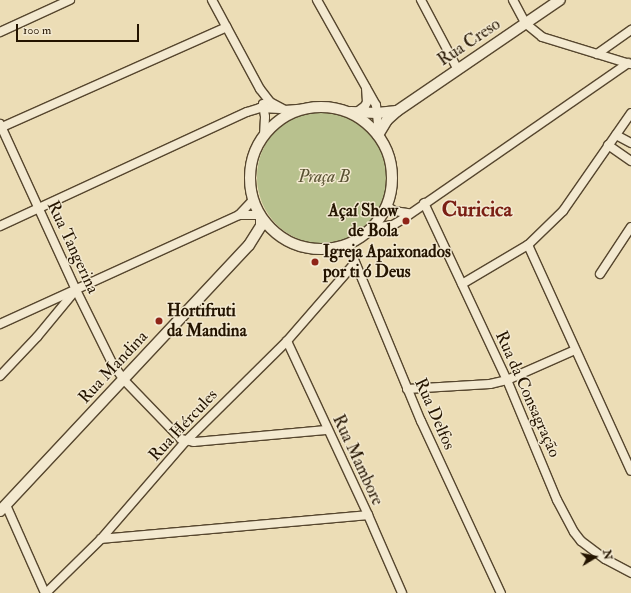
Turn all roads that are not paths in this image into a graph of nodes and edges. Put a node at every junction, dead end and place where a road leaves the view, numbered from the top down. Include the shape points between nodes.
1 (70, 0) edge
2 (212, 0) edge
3 (317, 0) edge
4 (421, 0) edge
5 (513, 0) edge
6 (560, 0) edge
7 (525, 23) junction
8 (227, 27) junction
9 (631, 30) edge
10 (0, 32) edge
11 (597, 54) junction
12 (630, 64) edge
13 (458, 70) junction
14 (366, 88) junction
15 (260, 90) junction
16 (264, 108) junction
17 (306, 108) junction
18 (280, 109) junction
19 (346, 111) junction
20 (357, 112) junction
21 (397, 112) junction
22 (244, 113) junction
23 (377, 113) junction
24 (631, 113) edge
25 (265, 117) junction
26 (0, 126) edge
27 (377, 134) junction
28 (264, 135) junction
29 (616, 135) junction
30 (631, 143) edge
31 (608, 146) junction
32 (631, 160) edge
33 (253, 200) junction
34 (424, 203) junction
35 (387, 206) junction
36 (38, 209) junction
37 (409, 213) junction
38 (239, 215) junction
39 (260, 216) junction
40 (0, 226) edge
41 (631, 227) edge
42 (373, 228) junction
43 (277, 235) junction
44 (249, 245) junction
45 (348, 245) junction
46 (528, 245) junction
47 (354, 264) junction
48 (600, 274) dead end
49 (359, 275) junction
50 (342, 279) junction
51 (462, 284) junction
52 (76, 290) junction
53 (0, 324) edge
54 (287, 341) junction
55 (575, 350) junction
56 (0, 376) edge
57 (123, 380) junction
58 (507, 380) junction
59 (407, 389) junction
60 (328, 430) junction
61 (186, 441) junction
62 (631, 471) edge
63 (3, 508) edge
64 (368, 515) junction
65 (101, 539) junction
66 (631, 573) edge
67 (46, 593) edge
68 (402, 593) edge
69 (501, 593) edge

1 - 10 street
2 - 8 street
3 - 14 street
4 - 13 street
5 - 7 street
6 - 7 street, Rua Creso
7 - 11 street via 542,37
7 - 13 street, Rua Creso
8 - 15 street
8 - 26 street
9 - 11 street
11 - 12 street
12 - 34 street
13 - 21 street, Rua Creso
14 - 20 street via 367,102
14 - 23 street via 376,105
15 - 16 street
15 - 18 street
16 - 18 street
16 - 22 street
16 - 25 street
17 - 18 street
17 - 19 street via 326,107
17 - 28 street via 278,121
19 - 20 street
19 - 27 street via 368,124
20 - 23 street
21 - 23 street
21 - 27 street, Rua Creso via 387,120
22 - 25 street
22 - 36 street
23 - 27 street
24 - 29 street
25 - 28 street
26 - 36 street, Rua Tangerina
27 - 35 street via 385,146 392,170
28 - 33 street via 253,155 250,178
29 - 30 street
29 - 31 street
31 - 32 street
31 - 46 street via 563,211
33 - 38 street
33 - 39 street
34 - 37 street
34 - 51 street, Rua da Consagração
35 - 37 street via 394,211
35 - 42 street
36 - 40 street
36 - 52 street, Rua Tangerina
37 - 42 street via 393,224
38 - 39 street
38 - 52 street
39 - 43 street
39 - 44 street, Rua Mandina via 261,226
41 - 48 street
42 - 45 street
43 - 44 street, Rua Mandina via 267,235
43 - 45 street via 307,249 329,250
44 - 57 street, Rua Mandina
45 - 47 street, Rua Delfos
46 - 51 street
46 - 55 street
47 - 49 street, Rua Delfos
47 - 50 street, Rua Hércules
49 - 50 street
49 - 59 street, Rua Delfos
50 - 54 street, Rua Hércules
51 - 58 street, Rua da Consagração
52 - 53 street
52 - 56 street
52 - 57 street, Rua Tangerina
54 - 60 street, Rua Mambore
54 - 61 street, Rua Hércules
55 - 58 street
55 - 62 street
57 - 61 street, Rua Tangerina via 181,439
57 - 63 street, Rua Mandina
58 - 59 street via 490,384
58 - 66 street, Rua da Consagração via 557,500 574,532 605,559
59 - 69 street, Rua Delfos
60 - 61 street
60 - 64 street, Rua Mambore
61 - 65 street, Rua Hércules
63 - 67 street
64 - 65 street
64 - 68 street, Rua Mambore
65 - 67 street, Rua Hércules

